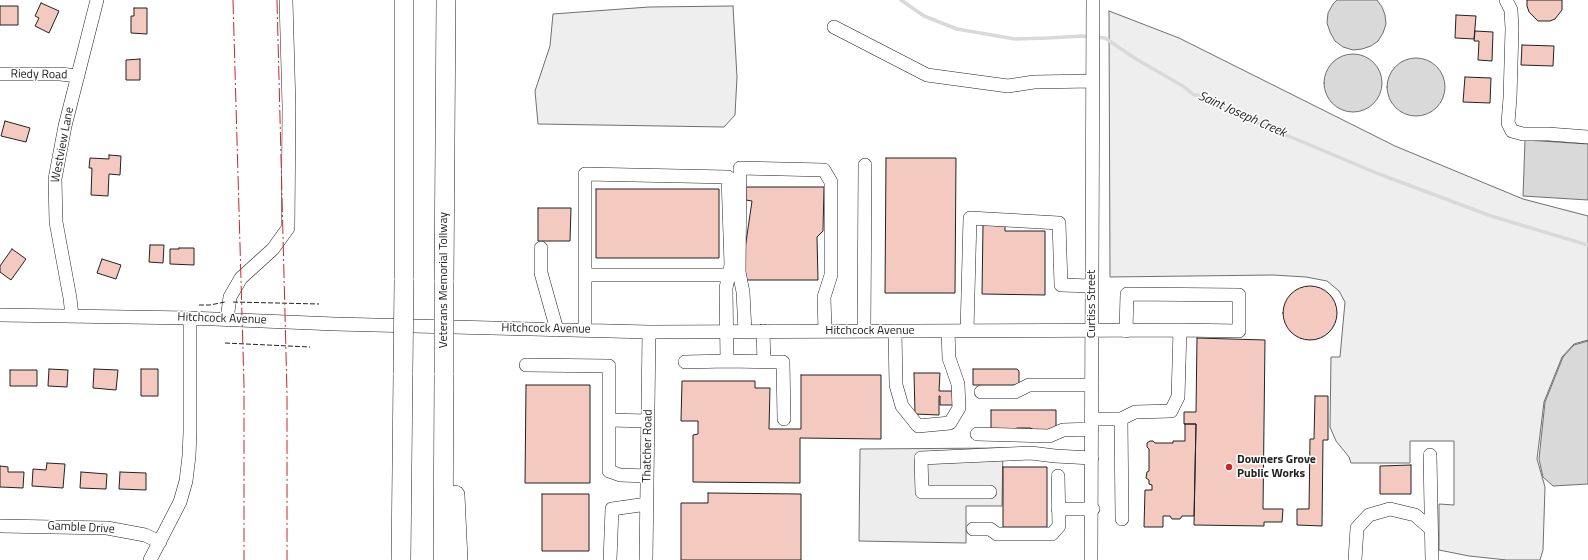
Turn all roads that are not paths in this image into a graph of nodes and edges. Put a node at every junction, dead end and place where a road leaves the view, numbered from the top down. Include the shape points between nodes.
1 (97, 0) edge
2 (286, 0) edge
3 (404, 0) edge
4 (446, 0) edge
5 (1093, 0) edge
6 (1506, 0) edge
7 (834, 27) dead end
8 (0, 74) edge
9 (78, 76) junction
10 (1093, 81) junction
11 (1588, 136) edge
12 (865, 165) dead end
13 (540, 248) dead end
14 (585, 275) junction
15 (729, 275) junction
16 (1092, 286) junction
17 (0, 315) edge
18 (72, 316) junction
19 (190, 318) junction
20 (227, 319) junction
21 (557, 330) junction
22 (585, 330) junction
23 (1180, 330) junction
24 (727, 331) junction
25 (745, 331) junction
26 (763, 331) junction
27 (825, 331) junction
28 (864, 331) junction
29 (895, 331) junction
30 (948, 331) junction
31 (967, 331) junction
32 (1126, 331) junction
33 (649, 332) junction
34 (1092, 332) junction
35 (727, 361) junction
36 (685, 362) dead end
37 (764, 362) junction
38 (526, 365) dead end
39 (1092, 385) junction
40 (982, 392) dead end
41 (443, 407) junction
42 (784, 419) dead end
43 (1121, 419) junction
44 (609, 420) junction
45 (648, 421) junction
46 (1092, 424) junction
47 (977, 434) dead end
48 (1430, 455) dead end
49 (1092, 458) junction
50 (647, 476) junction
51 (1058, 476) dead end
52 (990, 492) dead end
53 (647, 504) junction
54 (1058, 509) junction
55 (1093, 509) junction
56 (1122, 519) dead end
57 (0, 526) edge
58 (974, 529) dead end
59 (1431, 529) junction
60 (160, 542) junction
61 (150, 560) edge
62 (401, 560) edge
63 (443, 560) edge
64 (458, 560) edge
65 (610, 560) edge
66 (646, 560) edge
67 (1091, 560) edge
68 (1355, 560) edge
69 (1432, 560) edge

1 - 9 street, Westview Lane
2 - 20 street via 289,106 288,228 273,250 241,278 230,297
3 - 62 highway, bridge
4 - 41 highway, Veterans Memorial Tollway, bridge
5 - 10 street, Curtiss Street
6 - 11 street via 1511,10 1512,29 1508,123 1512,131 1523,134
7 - 10 street via 927,75 1008,86 1034,82
8 - 9 street, Riedy Road
9 - 18 street, Westview Lane via 59,152 54,192 56,222
10 - 16 street, Curtiss Street
12 - 28 street
13 - 21 street via 541,273
14 - 15 street
14 - 15 street via 585,174 728,177 731,266
14 - 22 street
15 - 24 street via 726,288
16 - 31 street via 1062,285 1059,223 970,218
16 - 34 street, Curtiss Street
17 - 18 street, Hitchcock Avenue
18 - 19 street, Hitchcock Avenue
19 - 20 street, Hitchcock Avenue
19 - 60 street via 189,456 186,480 180,502
20 - 21 street, Hitchcock Avenue
21 - 22 street, Hitchcock Avenue
22 - 33 street, Hitchcock Avenue
23 - 32 street, Hitchcock Avenue
23 - 32 street, Hitchcock Avenue via 1239,331 1239,295 1127,294
23 - 43 street via 1178,397 1171,412 1135,412
24 - 25 street, Hitchcock Avenue
24 - 33 street, Hitchcock Avenue
24 - 35 street
25 - 26 street, Hitchcock Avenue
25 - 27 street via 740,272 740,168 824,170 831,182 831,275 824,298
26 - 27 street, Hitchcock Avenue
26 - 37 street
27 - 28 street, Hitchcock Avenue
28 - 29 street, Hitchcock Avenue
29 - 30 street, Hitchcock Avenue
29 - 30 street via 896,385 902,406 918,426 950,423 958,408 958,384 949,358
30 - 31 street, Hitchcock Avenue
31 - 34 street, Hitchcock Avenue
32 - 34 street, Hitchcock Avenue
33 - 45 street, Thatcher Road
34 - 39 street, Curtiss Street
35 - 36 street
35 - 37 street
37 - 42 street via 784,362
38 - 44 street via 609,366
39 - 40 street via 1029,385 1015,392
39 - 46 street, Curtiss Street
41 - 63 highway, Veterans Memorial Tollway
41 - 64 highway via 454,456
43 - 46 street
43 - 56 street
44 - 45 street
44 - 50 street via 610,470 620,475
45 - 50 street, Thatcher Road
46 - 47 street via 1063,430 1049,436
46 - 49 street, Curtiss Street
48 - 59 street
49 - 52 street via 1031,453 921,458 922,492
49 - 55 street, Curtiss Street
50 - 53 street, Thatcher Road
51 - 54 street
53 - 65 street via 612,509
53 - 66 street, Thatcher Road
54 - 55 street
54 - 58 street via 1059,526 1052,534 997,534 990,529
55 - 67 street, Curtiss Street
57 - 60 street, Gamble Drive via 107,528 145,535
59 - 68 street via 1415,515 1390,509 1369,515 1357,528
59 - 69 street
60 - 61 street

